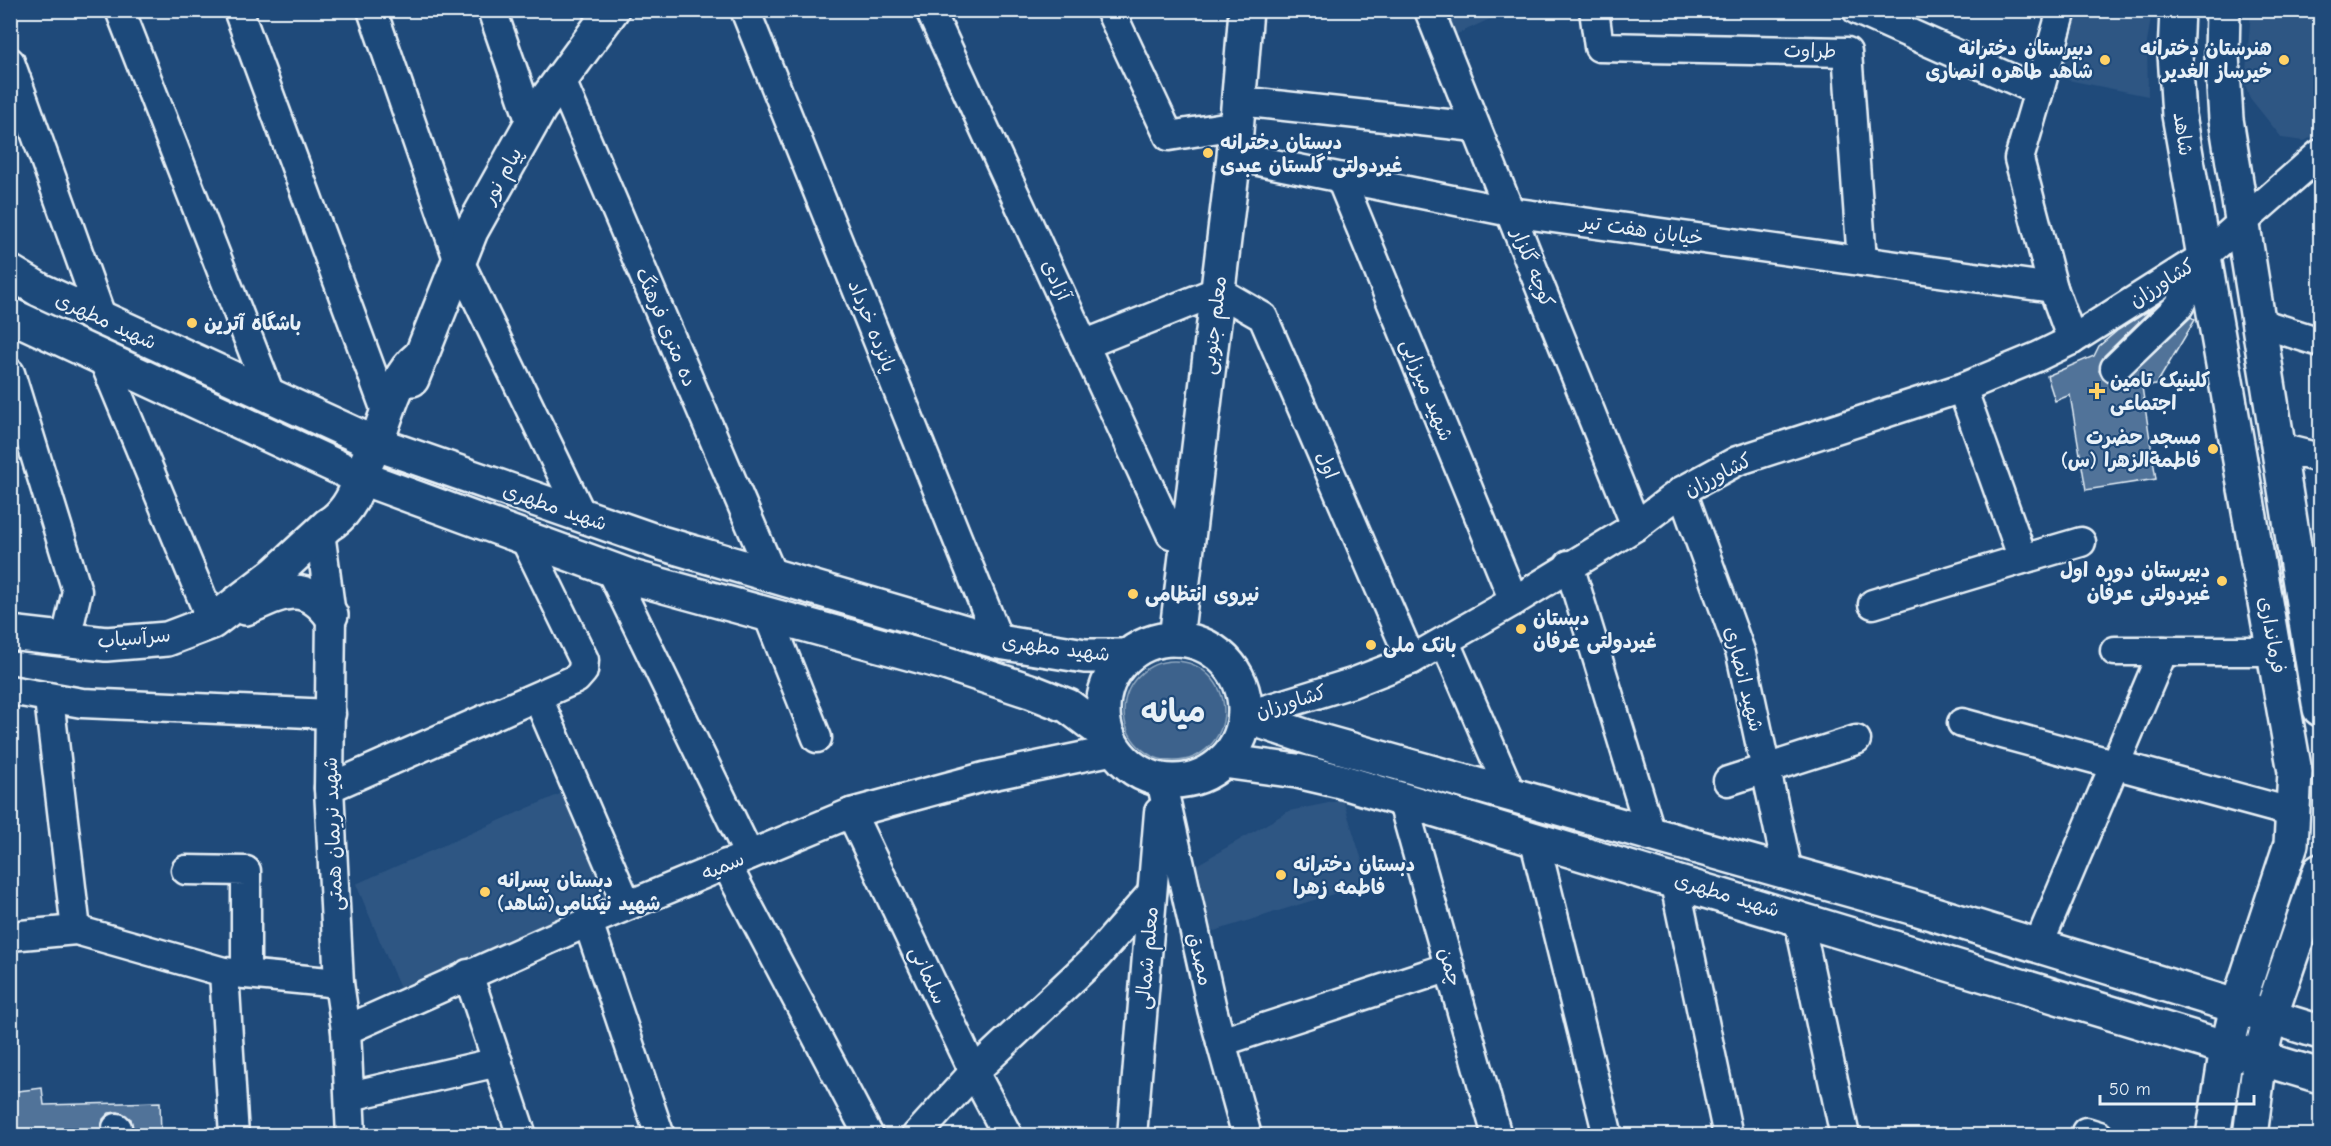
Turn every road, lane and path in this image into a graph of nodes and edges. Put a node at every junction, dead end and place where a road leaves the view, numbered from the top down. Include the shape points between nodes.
1 (120, 10) edge
2 (238, 10) edge
3 (372, 10) edge
4 (492, 10) edge
5 (612, 10) edge
6 (745, 10) edge
7 (930, 10) edge
8 (1110, 10) edge
9 (1246, 10) edge
10 (1429, 10) edge
11 (1594, 10) edge
12 (1857, 10) edge
13 (2062, 10) edge
14 (2177, 10) edge
15 (2223, 10) edge
16 (10, 62) edge
17 (560, 78) junction
18 (2039, 91) junction
19 (531, 123) junction
20 (1475, 126) junction
21 (1237, 127) junction
22 (2320, 154) edge
23 (1341, 178) junction
24 (1511, 212) junction
25 (2244, 221) junction
26 (2203, 257) junction
27 (458, 259) junction
28 (1862, 261) junction
29 (10, 272) edge
30 (2054, 288) junction
31 (1218, 291) junction
32 (10, 315) edge
33 (102, 319) junction
34 (2260, 323) junction
35 (2072, 340) junction
36 (2320, 342) edge
37 (1086, 344) junction
38 (104, 361) junction
39 (2115, 368) dead end
40 (10, 373) edge
41 (1962, 388) junction
42 (271, 397) junction
43 (381, 426) junction
44 (2280, 448) junction
45 (2320, 458) edge
46 (359, 479) junction
47 (1682, 491) junction
48 (582, 516) junction
49 (1636, 526) junction
50 (324, 528) junction
51 (524, 537) junction
52 (1188, 539) junction
53 (2081, 542) dead end
54 (2023, 559) junction
55 (1569, 566) junction
56 (610, 568) junction
57 (772, 575) junction
58 (1514, 601) junction
59 (1873, 604) dead end
60 (331, 615) junction
61 (768, 615) junction
62 (212, 622) junction
63 (10, 633) edge
64 (66, 639) junction
65 (1176, 639) junction
66 (999, 642) junction
67 (1445, 642) junction
68 (2316, 648) edge
69 (2115, 651) dead end
70 (2163, 651) junction
71 (2275, 651) junction
72 (1127, 656) junction
73 (1411, 660) junction
74 (10, 690) edge
75 (538, 698) junction
76 (49, 699) junction
77 (2320, 709) edge
78 (331, 714) junction
79 (1245, 716) junction
80 (1962, 723) dead end
81 (817, 738) dead end
82 (1856, 740) dead end
83 (1112, 743) junction
84 (1223, 761) junction
85 (2116, 764) junction
86 (1765, 769) junction
87 (1161, 780) junction
88 (1728, 781) dead end
89 (329, 788) junction
90 (1511, 794) junction
91 (1402, 799) junction
92 (851, 813) junction
93 (2294, 813) junction
94 (1651, 834) junction
95 (1534, 838) junction
96 (738, 860) junction
97 (186, 870) dead end
98 (2320, 871) edge
99 (1788, 872) junction
100 (1674, 879) junction
101 (1152, 893) junction
102 (627, 905) junction
103 (1798, 916) junction
104 (588, 922) junction
105 (76, 930) junction
106 (10, 936) edge
107 (2038, 946) junction
108 (1450, 968) junction
109 (235, 973) junction
110 (468, 974) junction
111 (339, 983) junction
112 (2237, 1008) junction
113 (2270, 1017) junction
114 (346, 1030) junction
115 (2320, 1032) edge
116 (1221, 1042) junction
117 (2227, 1048) junction
118 (2260, 1058) junction
119 (498, 1062) junction
120 (974, 1072) junction
121 (2320, 1076) edge
122 (350, 1096) junction
123 (234, 1136) edge
124 (351, 1136) edge
125 (522, 1136) edge
126 (660, 1136) edge
127 (869, 1136) edge
128 (916, 1136) edge
129 (1008, 1136) edge
130 (1132, 1136) edge
131 (1247, 1136) edge
132 (1497, 1136) edge
133 (1608, 1136) edge
134 (1728, 1136) edge
135 (1845, 1136) edge
136 (2085, 1136) edge
137 (2099, 1136) edge
138 (2213, 1136) edge
139 (2250, 1136) edge

1 - 42 street
2 - 43 street
3 - 27 street
4 - 19 street
5 - 17 main road, پیام نور
6 - 66 street, پانزده خرداد
7 - 37 street, آزادی
8 - 21 street via 1169,136
9 - 21 main road, معلم جنوبی
10 - 20 street, کوچه گلزار
11 - 28 street, طراوت via 1599,47 1847,52
12 - 18 street
13 - 18 street
14 - 26 main road, شاهد via 2175,54 2180,115
15 - 25 main road via 2226,119
16 - 33 street
17 - 19 main road, پیام نور
17 - 57 street, ده متری فرهنگ
18 - 30 street via 2019,159
19 - 27 main road, پیام نور
20 - 21 street
20 - 24 street, کوچه گلزار
21 - 23 street, خیابان هفت تیر
21 - 31 main road, معلم جنوبی
22 - 25 street
23 - 24 street, خیابان هفت تیر
23 - 58 street, شهید میرزایی
24 - 28 street, خیابان هفت تیر
24 - 49 street, کوچه گلزار
25 - 26 street
25 - 34 main road, فرمانداری
26 - 35 street, کشاورزان
26 - 39 street via 2179,306
26 - 71 main road, فرمانداری
27 - 43 main road, پیام نور via 417,368 393,414
27 - 48 street
28 - 30 street, خیابان هفت تیر
29 - 33 main road, شهید مطهری
30 - 35 street
31 - 37 street
31 - 52 main road, معلم جنوبی
31 - 73 street, اول via 1263,317
32 - 38 main road, شهید مطهری
33 - 42 main road, شهید مطهری
34 - 36 street
34 - 44 main road, فرمانداری
35 - 41 street, کشاورزان
37 - 52 street, آزادی via 1172,534
38 - 46 main road, شهید مطهری
38 - 62 street
40 - 64 street via 77,591
41 - 47 street, کشاورزان via 1737,461
41 - 54 street
42 - 43 main road, شهید مطهری
43 - 46 main road, پیام نور
43 - 48 main road, شهید مطهری
44 - 45 street
44 - 68 main road, فرمانداری
46 - 50 main road, سرآسیاب via 357,490 337,520
46 - 51 main road, شهید مطهری
47 - 49 street, کشاورزان
47 - 86 street, شهید انصاری via 1741,654
48 - 57 main road, شهید مطهری
49 - 55 street, کشاورزان
50 - 60 street, شهید نریمان همتی
50 - 62 main road, سرآسیاب via 276,573
51 - 56 main road, شهید مطهری
51 - 75 street via 584,660 583,671 576,679
52 - 65 main road, معلم جنوبی
53 - 54 street
54 - 59 street
55 - 58 street, کشاورزان
55 - 94 street
56 - 61 main road, شهید مطهری
56 - 96 street
57 - 66 main road, شهید مطهری
58 - 67 street, کشاورزان
60 - 62 main road via 318,598 300,591 276,595
60 - 78 street, شهید نریمان همتی
61 - 81 street
61 - 83 main road, شهید مطهری via 945,663 1030,691 1068,706
62 - 64 main road, سرآسیاب via 167,639 106,644
63 - 64 main road, سرآسیاب
65 - 72 main road via 1159,640
65 - 79 main road via 1199,643 1219,654 1234,672 1243,693
66 - 72 main road, شهید مطهری via 1085,656
67 - 73 street, کشاورزان
67 - 90 street
68 - 71 main road
68 - 77 main road, فرمانداری
69 - 70 street
70 - 71 street
70 - 85 street
71 - 93 main road, فرمانداری via 2295,772
72 - 83 main road via 1113,673 1105,693 1103,715
73 - 79 street, کشاورزان
74 - 76 street
75 - 89 street
75 - 102 street
76 - 78 street
76 - 105 street
78 - 89 street, شهید نریمان همتی
79 - 84 main road via 1234,748
79 - 90 main road, شهید مطهری via 1312,739
80 - 85 street
82 - 86 street
83 - 87 main road via 1128,764
83 - 92 street, سمیه
84 - 87 main road via 1194,778
84 - 91 main road, شهید مطهری via 1297,771
85 - 93 street
85 - 107 street
86 - 88 street
86 - 99 street, شهید انصاری
87 - 101 street, معلم شمالی
87 - 116 street, مصدق
89 - 111 street, شهید نریمان همتی
90 - 94 main road, شهید مطهری
91 - 95 main road, شهید مطهری
91 - 108 street, چمن
92 - 96 street, سمیه
92 - 120 street, سلمانی
93 - 112 main road, فرمانداری via 2291,844
94 - 99 main road, شهید مطهری
95 - 100 main road, شهید مطهری
95 - 133 street
96 - 102 street, سمیه
96 - 127 street
97 - 109 street via 246,871
98 - 113 main road
99 - 107 main road, شهید مطهری
100 - 103 main road, شهید مطهری
100 - 134 street
101 - 120 street via 1095,958
101 - 130 street, معلم شمالی
102 - 104 street, سمیه
103 - 117 main road, شهید مطهری
103 - 135 street
104 - 110 street, سمیه
104 - 126 street
105 - 106 street
105 - 109 street
107 - 112 main road, شهید مطهری
108 - 116 street
108 - 132 street, چمن
109 - 111 street
109 - 123 street
110 - 114 street, سمیه
110 - 119 street
111 - 114 street, شهید نریمان همتی
112 - 113 main road, شهید مطهری
112 - 117 main road, فرمانداری
113 - 115 main road
113 - 118 main road
114 - 122 street, شهید نریمان همتی
116 - 131 street, مصدق
117 - 118 main road, شهید مطهری
117 - 138 main road
118 - 121 main road
118 - 139 main road
119 - 122 street
119 - 125 street
120 - 128 street
120 - 129 street, سلمانی
122 - 124 street, شهید نریمان همتی
136 - 137 street via 2086,1132

